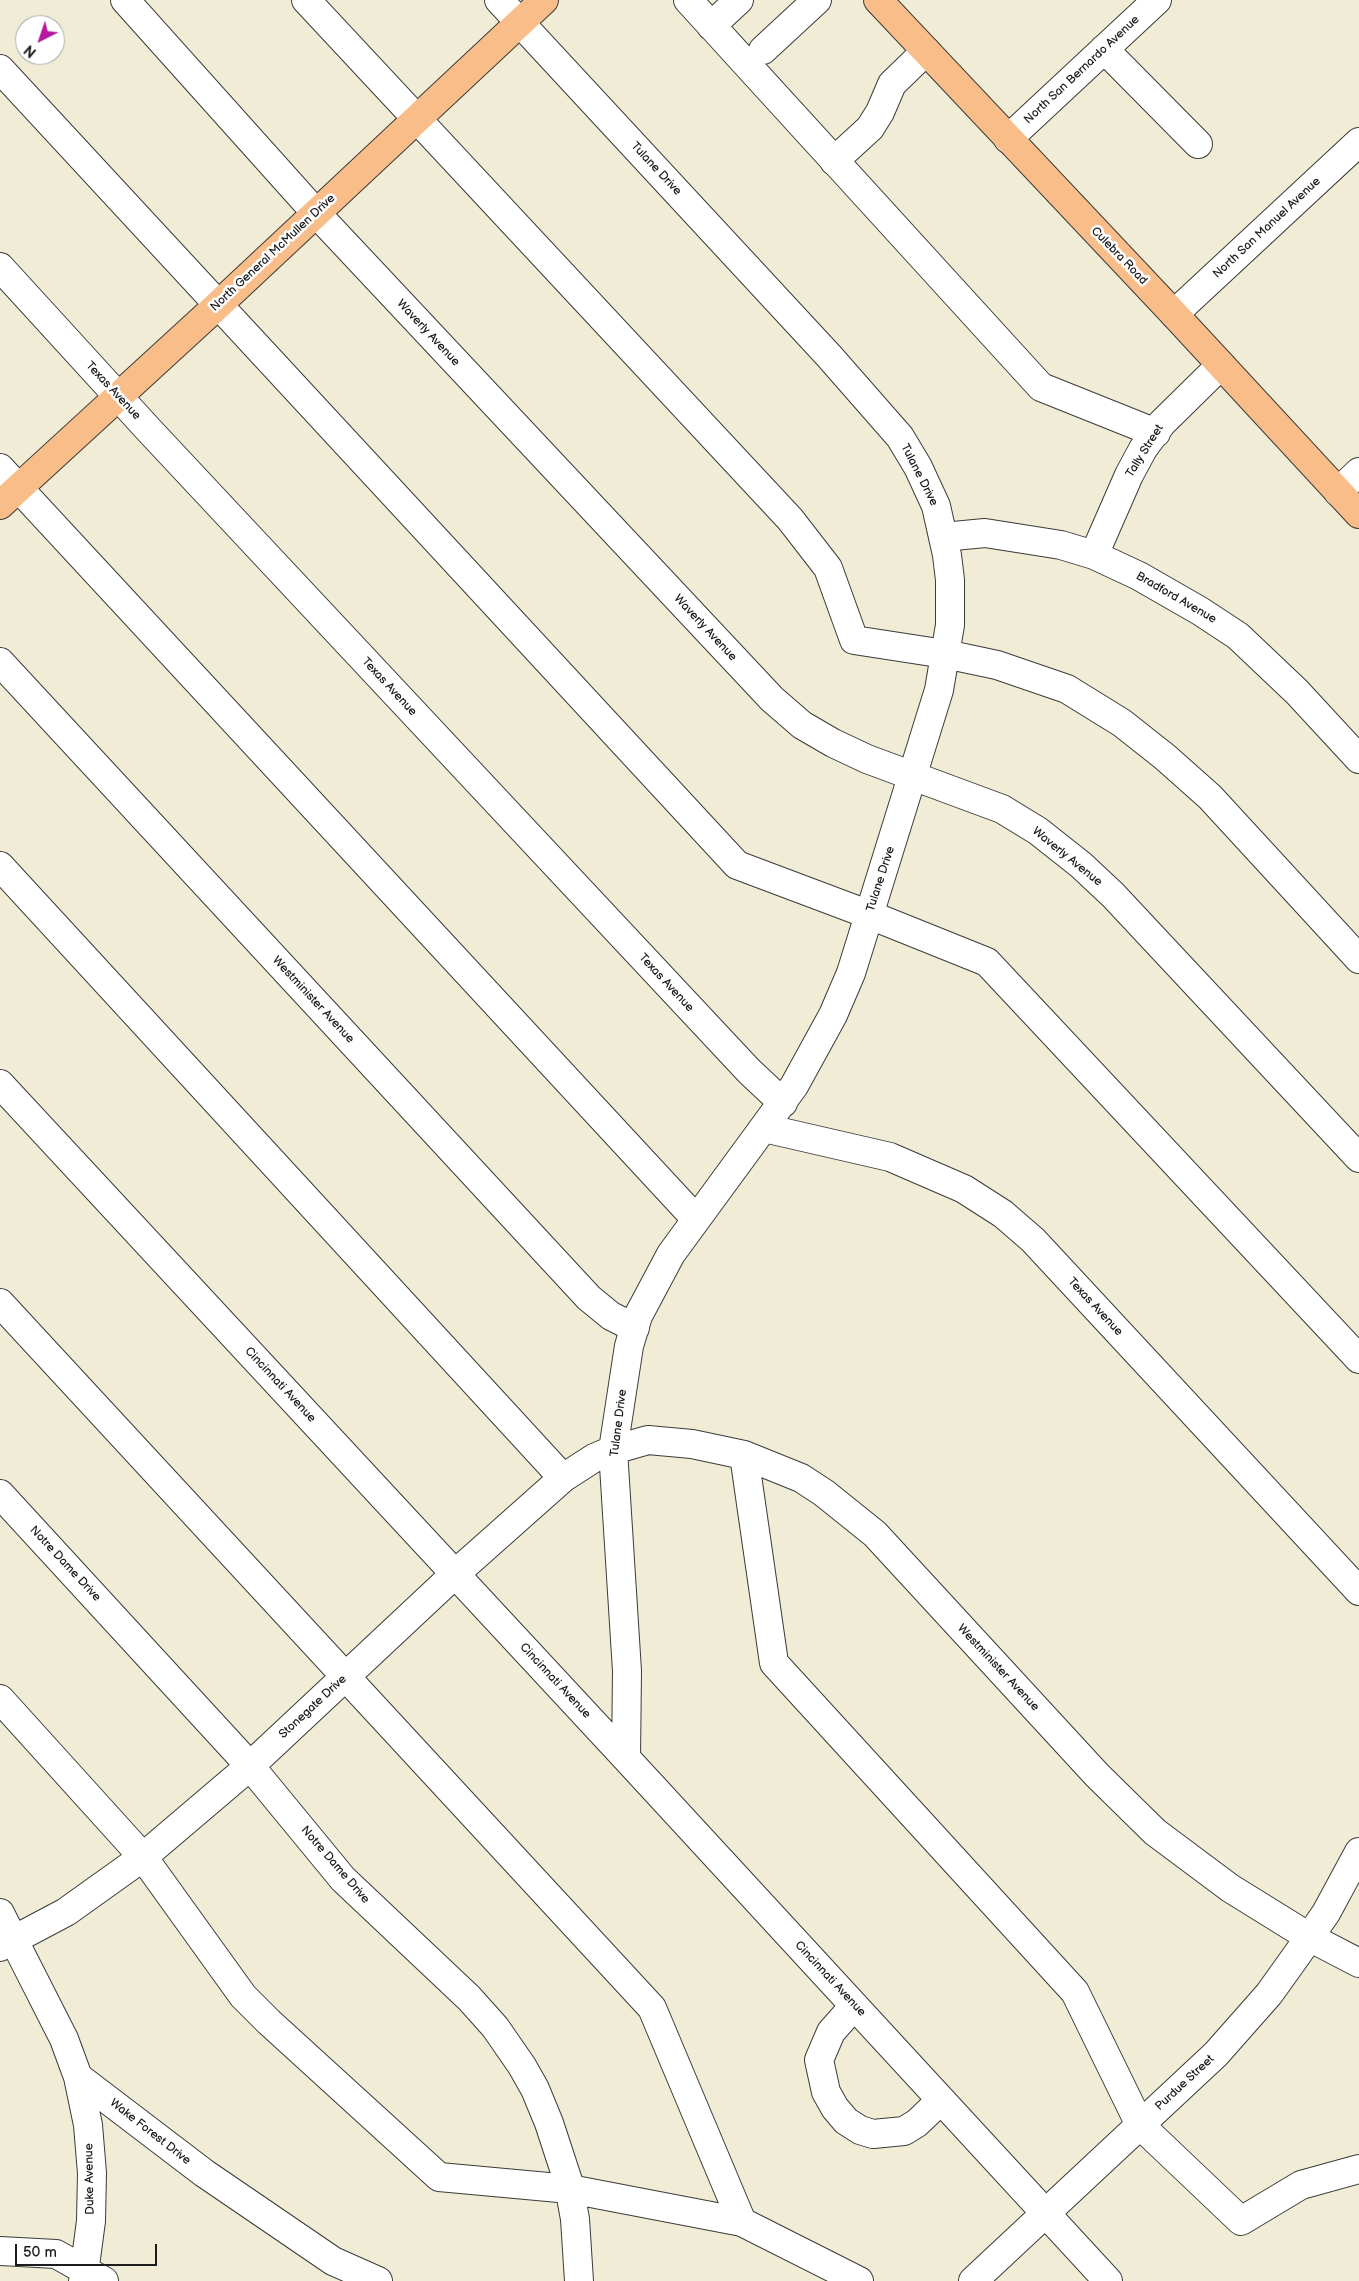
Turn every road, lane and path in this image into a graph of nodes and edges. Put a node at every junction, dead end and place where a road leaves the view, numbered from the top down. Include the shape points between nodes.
1 (125, 0) edge
2 (306, 0) edge
3 (499, 0) edge
4 (544, 0) edge
5 (688, 0) edge
6 (739, 0) edge
7 (878, 0) edge
8 (1157, 0) edge
9 (812, 2) edge
10 (711, 15) edge
11 (521, 23) junction
12 (1104, 49) junction
13 (763, 50) dead end
14 (926, 51) junction
15 (0, 69) edge
16 (418, 119) junction
17 (1008, 139) junction
18 (1359, 142) edge
19 (1198, 144) dead end
20 (840, 155) junction
21 (316, 213) junction
22 (0, 267) edge
23 (217, 306) junction
24 (1174, 314) junction
25 (1221, 365) junction
26 (118, 397) junction
27 (1156, 432) junction
28 (0, 468) edge
29 (1359, 472) edge
30 (1338, 492) junction
31 (9, 496) edge
32 (1359, 514) edge
33 (943, 538) junction
34 (1094, 555) junction
35 (945, 654) junction
36 (0, 662) edge
37 (1359, 759) edge
38 (914, 775) junction
39 (0, 866) edge
40 (870, 915) junction
41 (1359, 959) edge
42 (0, 1084) edge
43 (783, 1103) junction
44 (764, 1128) junction
45 (1359, 1158) edge
46 (695, 1218) junction
47 (0, 1303) edge
48 (635, 1328) junction
49 (1359, 1359) edge
50 (613, 1450) junction
51 (744, 1455) junction
52 (563, 1478) junction
53 (0, 1494) edge
54 (455, 1574) junction
55 (1359, 1590) edge
56 (346, 1676) junction
57 (0, 1699) edge
58 (626, 1758) junction
59 (250, 1766) junction
60 (1359, 1852) edge
61 (142, 1857) junction
62 (0, 1912) edge
63 (1309, 1937) junction
64 (8, 1943) edge
65 (1359, 1963) edge
66 (854, 2006) junction
67 (78, 2077) junction
68 (941, 2100) junction
69 (1140, 2125) junction
70 (1359, 2169) edge
71 (570, 2189) junction
72 (1044, 2213) junction
73 (742, 2222) junction
74 (0, 2251) edge
75 (91, 2277) edge
76 (378, 2281) edge
77 (579, 2281) edge
78 (858, 2281) edge
79 (973, 2281) edge
80 (1108, 2281) edge

1 - 21 street, Waverly Avenue
2 - 16 street
3 - 11 street, Tulane Drive
4 - 11 main road, North General McMullen Drive
5 - 10 street
6 - 10 street
7 - 14 main road, Culebra Road
8 - 12 street, North San Bernardo Avenue
9 - 13 street
10 - 20 street
11 - 16 main road, North General McMullen Drive
11 - 33 street, Tulane Drive via 900,437 936,506
12 - 17 street, North San Bernardo Avenue
12 - 19 street
14 - 17 main road, Culebra Road
14 - 20 street via 892,84 875,121
15 - 23 street
16 - 21 main road, North General McMullen Drive
16 - 35 street via 790,519 828,568 854,640
17 - 24 main road, Culebra Road
18 - 24 street, North San Manuel Avenue
20 - 27 street via 1041,387
21 - 23 main road, North General McMullen Drive
21 - 38 street, Waverly Avenue via 772,699 802,724 833,743
22 - 26 street, Texas Avenue
23 - 26 main road, North General McMullen Drive
23 - 40 street via 737,865
24 - 25 main road, Culebra Road
25 - 27 street, Tally Street
25 - 30 main road, Culebra Road
26 - 31 main road, North General McMullen Drive
26 - 43 street, Texas Avenue via 742,1064
27 - 34 street, Tally Street via 1129,474
28 - 31 street
29 - 30 street
30 - 32 main road, Culebra Road
31 - 46 street
33 - 34 street, Bradford Avenue via 985,533 1012,536
33 - 35 street, Tulane Drive via 950,580 950,625
34 - 37 street, Bradford Avenue via 1139,576 1238,636 1297,692
35 - 38 street, Tulane Drive via 939,690
35 - 41 street via 997,665 1067,689 1122,723 1210,797
36 - 48 street, Westminister Avenue via 590,1298 611,1316
38 - 40 street, Tulane Drive
38 - 45 street, Waverly Avenue via 1002,809 1038,831 1081,865 1157,941
39 - 52 street
40 - 43 street, Tulane Drive via 834,1015
40 - 49 street via 987,962
42 - 54 street, Cincinnati Avenue
43 - 44 street, Tulane Drive
44 - 46 street, Tulane Drive
44 - 55 street, Texas Avenue via 890,1158 964,1189 1003,1214 1033,1240
46 - 48 street, Tulane Drive via 650,1290
47 - 56 street
48 - 50 street, Tulane Drive via 629,1346
50 - 51 street, Westminister Avenue via 648,1440 692,1444
50 - 52 street, Stonegate Drive
50 - 58 street, Tulane Drive via 627,1671
51 - 63 street, Westminister Avenue via 801,1478 875,1534 1097,1775 1155,1832 1230,1888
51 - 69 street via 774,1663 1075,1992
52 - 54 street, Stonegate Drive
53 - 59 street, Notre Dame Drive
54 - 56 street, Stonegate Drive
54 - 58 street, Cincinnati Avenue
56 - 59 street, Stonegate Drive
56 - 73 street via 652,2008
57 - 61 street
58 - 66 street, Cincinnati Avenue
59 - 61 street, Stonegate Drive
59 - 71 street, Notre Dame Drive via 343,1878 495,2027 535,2089 550,2123
60 - 63 street, Purdue Street
61 - 64 street, Stonegate Drive via 66,1912
61 - 71 street via 243,1996 439,2177
62 - 64 street
63 - 65 street, Westminister Avenue
63 - 69 street, Purdue Street via 1269,1994 1216,2054
64 - 67 street via 64,2039
66 - 68 street, Cincinnati Avenue
66 - 68 street via 832,2032 819,2060 826,2092 846,2121 873,2134 904,2131
67 - 75 street, Duke Avenue via 88,2125 92,2173
67 - 76 street, Wake Forest Drive via 212,2179 333,2261
68 - 72 street, Cincinnati Avenue
69 - 70 street via 1241,2222 1301,2185
69 - 72 street, Purdue Street
71 - 73 street
71 - 77 street, Notre Dame Drive via 578,2244
72 - 79 street, Purdue Street
72 - 80 street, Cincinnati Avenue
73 - 78 street
74 - 75 street via 56,2254

